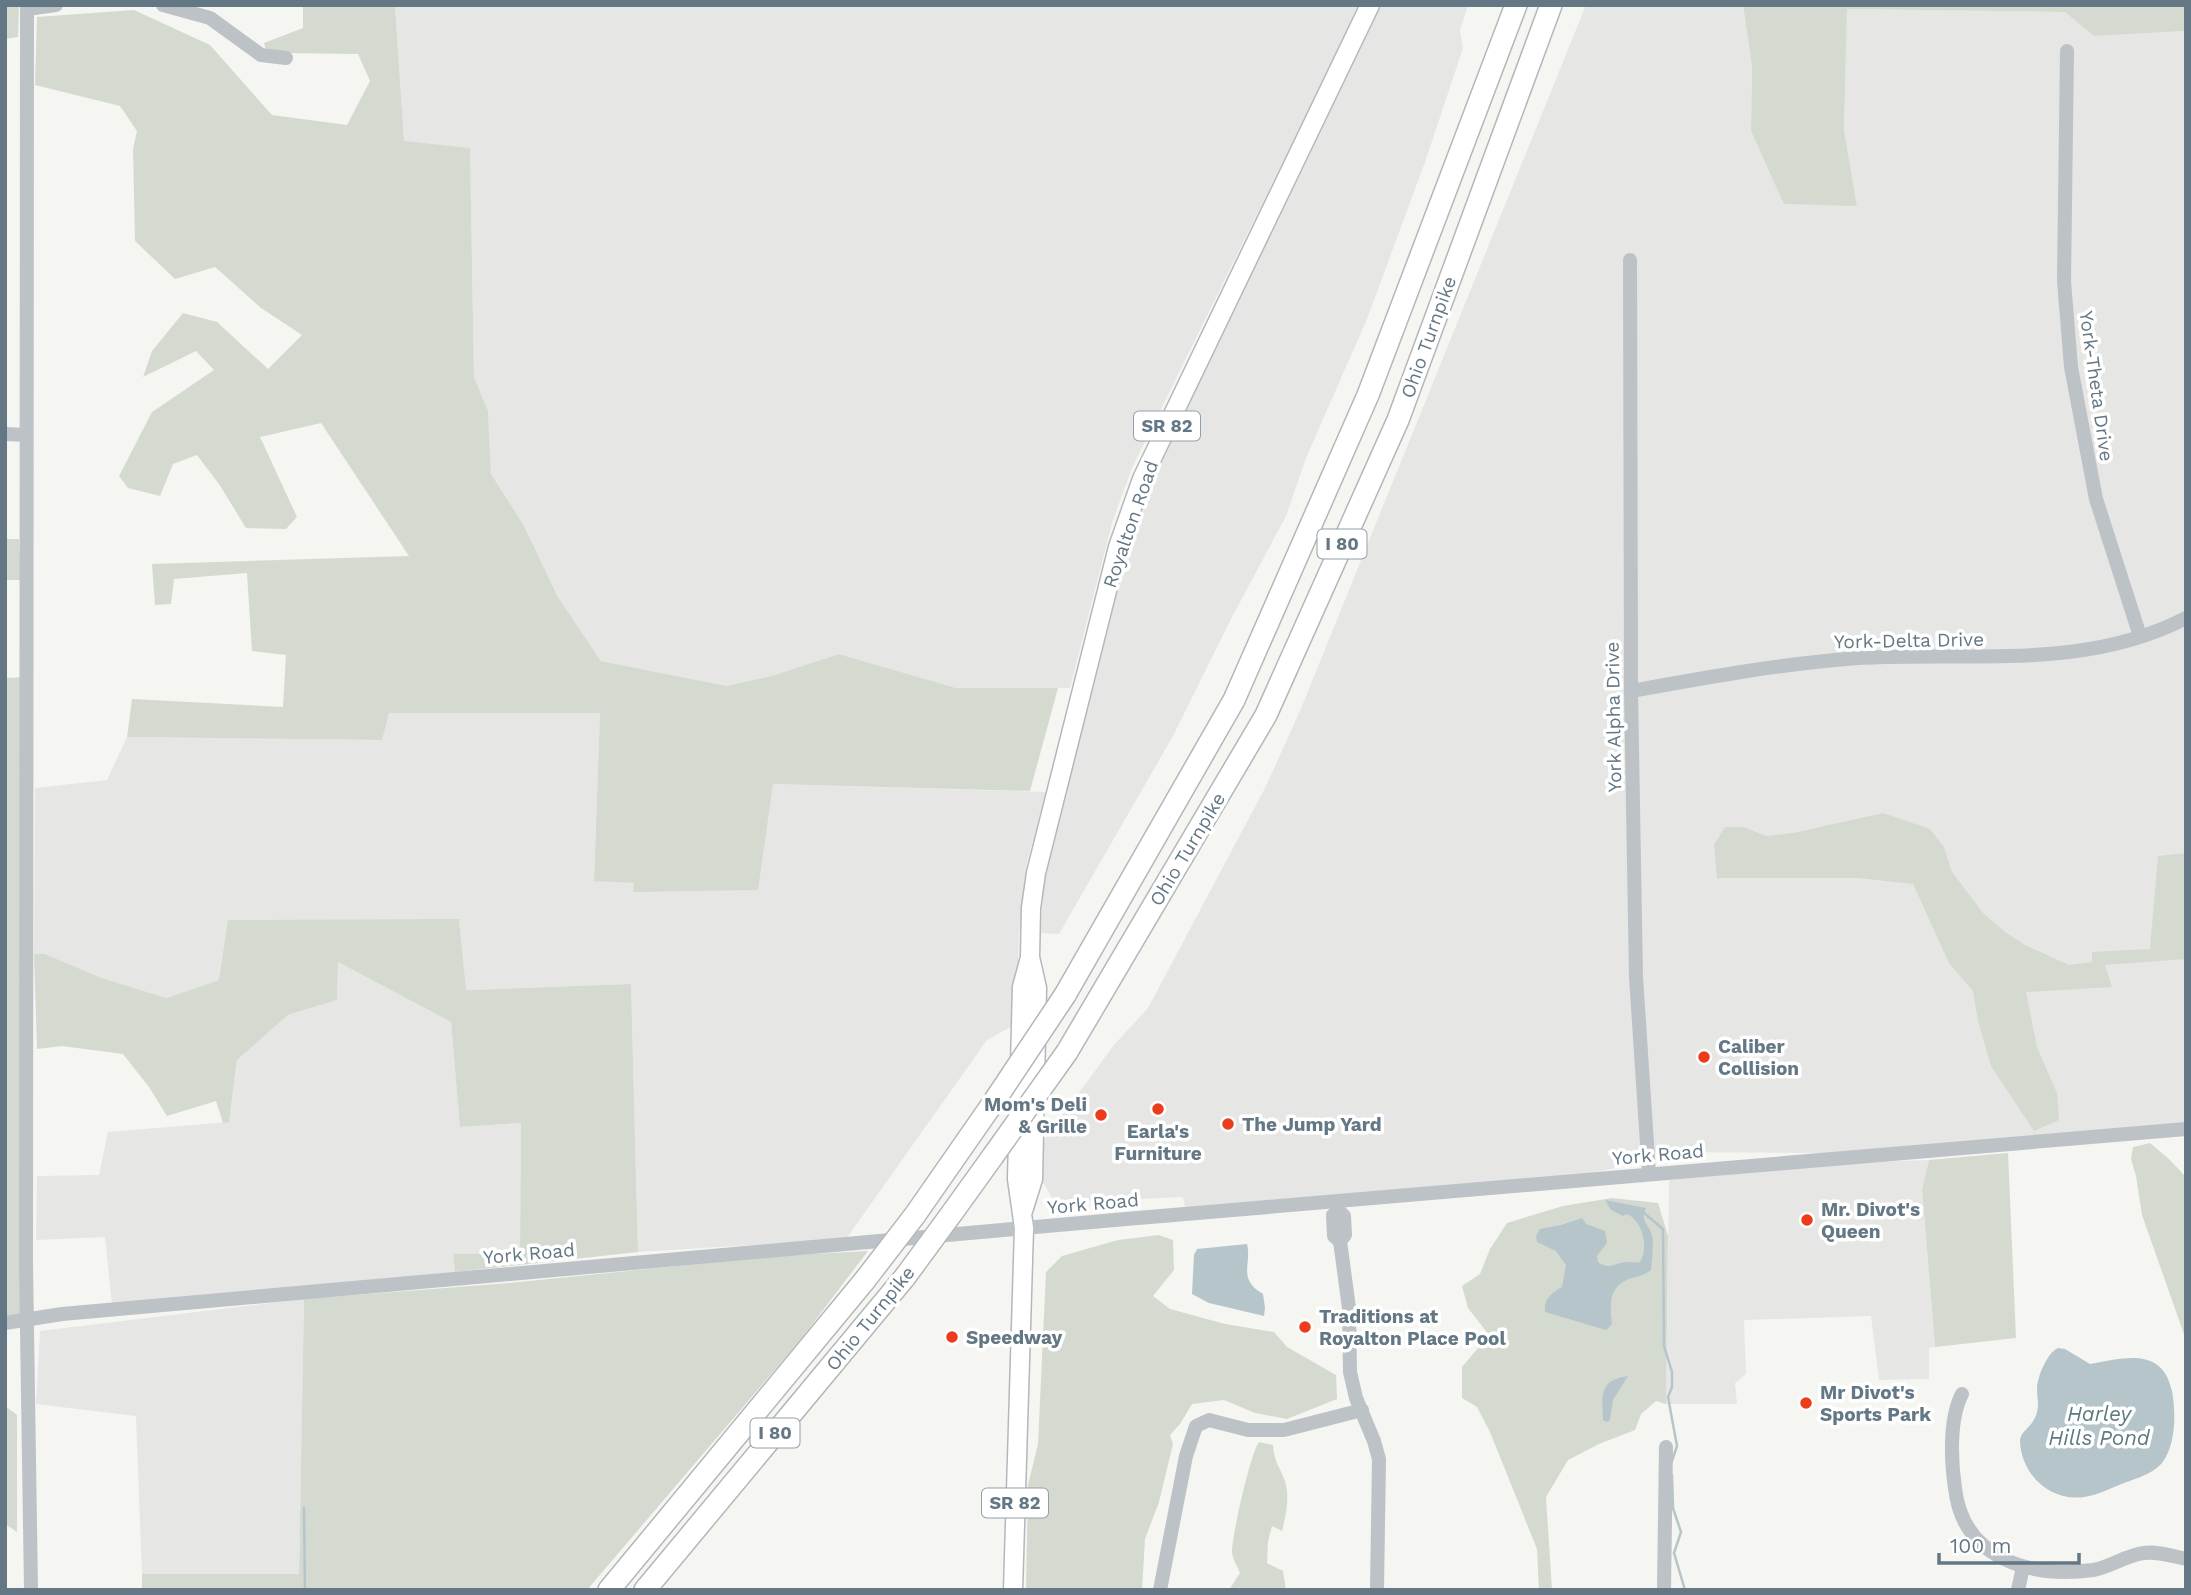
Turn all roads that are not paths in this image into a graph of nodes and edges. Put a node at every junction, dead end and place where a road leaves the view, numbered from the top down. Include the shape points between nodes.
1 (56, 5) edge
2 (163, 5) edge
3 (1370, 5) edge
4 (1516, 5) edge
5 (1551, 5) edge
6 (27, 7) edge
7 (2067, 51) dead end
8 (286, 58) dead end
9 (1630, 260) dead end
10 (5, 435) edge
11 (26, 435) junction
12 (2186, 618) edge
13 (2140, 636) junction
14 (1631, 691) junction
15 (2186, 1129) edge
16 (1649, 1174) junction
17 (1339, 1206) junction
18 (1024, 1220) junction
19 (29, 1318) junction
20 (5, 1323) edge
21 (1962, 1394) dead end
22 (1362, 1410) junction
23 (1666, 1447) dead end
24 (2186, 1559) edge
25 (2023, 1567) junction
26 (31, 1590) edge
27 (610, 1590) edge
28 (645, 1590) edge
29 (1013, 1590) edge
30 (1160, 1590) edge
31 (1377, 1590) edge
32 (1664, 1590) edge
33 (2018, 1590) edge

1 - 6 street
2 - 8 street via 210,18 261,55
3 - 18 main road, Royalton Road / SR 82 via 1157,447 1118,547 1031,908 1030,957 1022,987 1017,1179
4 - 27 highway, Ohio Turnpike / I 80, bridge via 1368,395 1234,700 1065,995 915,1215
5 - 28 highway, Ohio Turnpike / I 80, bridge via 1398,419 1266,715 1067,1052 905,1277
6 - 11 street
7 - 13 street, York-Theta Drive via 2064,281 2071,367 2096,499
9 - 14 street, York Alpha Drive
10 - 11 street
11 - 19 street
12 - 13 street, York-Delta Drive
13 - 14 street, York-Delta Drive via 2061,654 1846,659 1753,668
14 - 16 street, York Alpha Drive via 1637,1005
15 - 16 street, York Road
16 - 17 street, York Road
17 - 18 street, York Road
17 - 22 street via 1344,1216 1345,1235 1340,1241 1349,1308 1349,1361
18 - 19 street, York Road
18 - 29 main road, Royalton Road / SR 82
19 - 20 street, York Road
19 - 26 street
21 - 25 street via 1954,1418 1954,1485 1960,1510 1985,1547
22 - 30 street via 1284,1430 1248,1430 1209,1420 1196,1426
22 - 31 street via 1379,1459
23 - 32 street
24 - 25 street via 2150,1552 2092,1570
25 - 33 street

